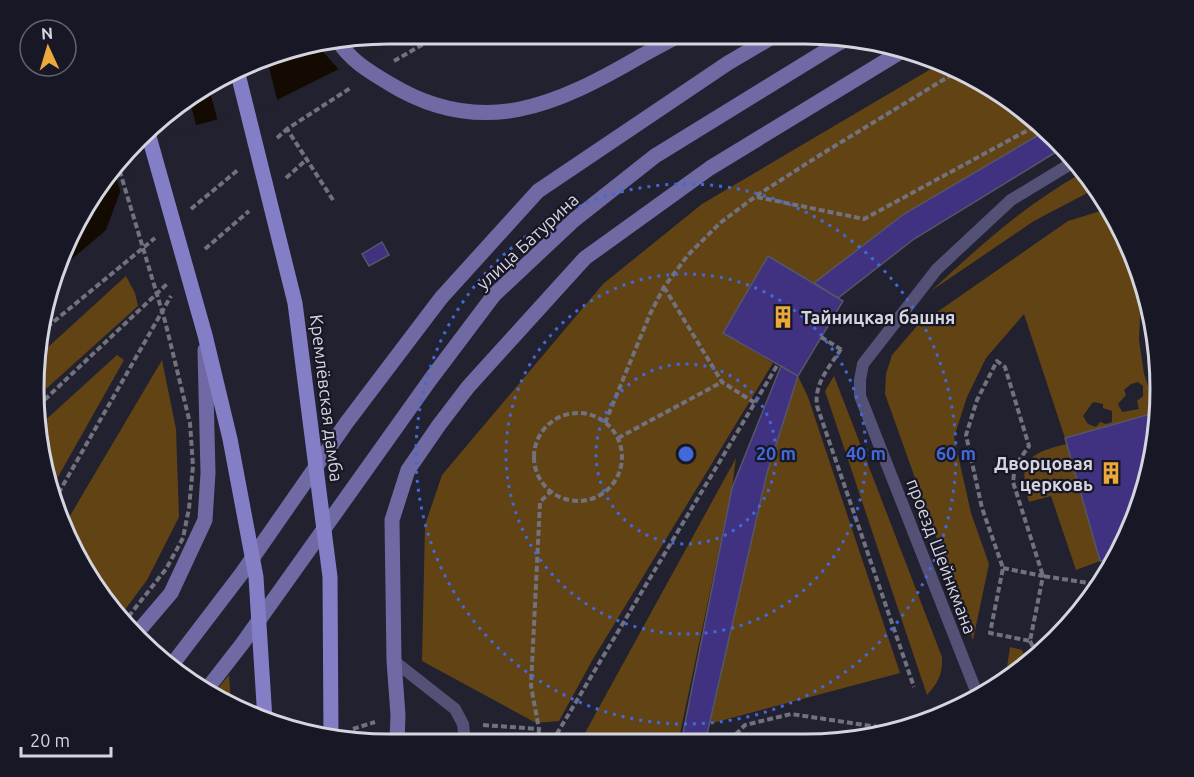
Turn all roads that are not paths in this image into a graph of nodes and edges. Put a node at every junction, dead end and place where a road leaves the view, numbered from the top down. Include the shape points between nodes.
1 (663, 44) edge
2 (760, 44) edge
3 (838, 45) edge
4 (342, 46) edge
5 (895, 55) edge
6 (239, 78) edge
7 (150, 140) edge
8 (1068, 165) edge
9 (205, 335) junction
10 (141, 628) edge
11 (176, 660) edge
12 (394, 661) junction
13 (211, 684) edge
14 (975, 689) edge
15 (264, 710) edge
16 (331, 729) edge
17 (397, 734) edge
18 (464, 734) edge

1 - 4 main road, bridge via 568,95 537,106 493,113 448,110 411,97 365,69
2 - 11 main road, улица Батурина via 538,191 441,298
3 - 13 main road, улица Батурина via 655,156 574,220 494,295
5 - 12 main road via 710,168 585,258 468,387 408,470 392,520
6 - 16 main road, Кремлёвская дамба, bridge via 296,315 330,577
7 - 9 main road, bridge
8 - 14 lane, проезд Шейнкмана via 1011,200 937,269 863,364 860,380 860,396
9 - 10 main road, bridge via 205,520 171,593
9 - 15 main road, bridge via 230,439 256,577
12 - 17 main road
12 - 18 lane via 455,710

